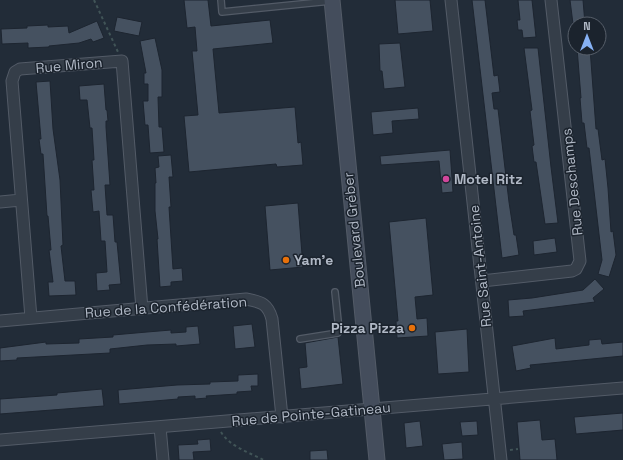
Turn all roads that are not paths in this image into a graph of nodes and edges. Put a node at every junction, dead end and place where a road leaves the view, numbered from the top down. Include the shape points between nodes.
1 (221, 0) edge
2 (332, 0) edge
3 (451, 0) edge
4 (551, 0) edge
5 (21, 200) junction
6 (0, 202) edge
7 (482, 281) junction
8 (335, 292) dead end
9 (142, 309) junction
10 (31, 318) junction
11 (0, 321) edge
12 (300, 339) dead end
13 (623, 388) edge
14 (494, 398) junction
15 (372, 409) junction
16 (282, 417) junction
17 (160, 427) junction
18 (0, 440) edge
19 (163, 460) edge
20 (377, 460) edge
21 (501, 460) edge

1 - 2 lane via 222,12
2 - 15 main road, Boulevard Gréber
3 - 7 street, Rue Saint-Antoine
4 - 7 street, Rue Deschamps via 580,261 572,271
5 - 6 street
5 - 9 street, Rue Miron via 12,82 15,72 20,69 122,61
5 - 10 street, Rue Miron
7 - 14 street, Rue Saint-Antoine
8 - 12 lane via 338,333
9 - 10 street, Rue de la Confédération
9 - 16 street, Rue de la Confédération via 246,300 265,304 272,319
10 - 11 street, Rue de la Confédération
13 - 14 street, Rue de Pointe-Gatineau
14 - 15 street, Rue de Pointe-Gatineau
14 - 21 street, Rue Saint-Antoine
15 - 16 street, Rue de Pointe-Gatineau
15 - 20 main road, Boulevard Gréber
16 - 17 street, Rue de Pointe-Gatineau
17 - 18 street, Rue de Pointe-Gatineau
17 - 19 street

